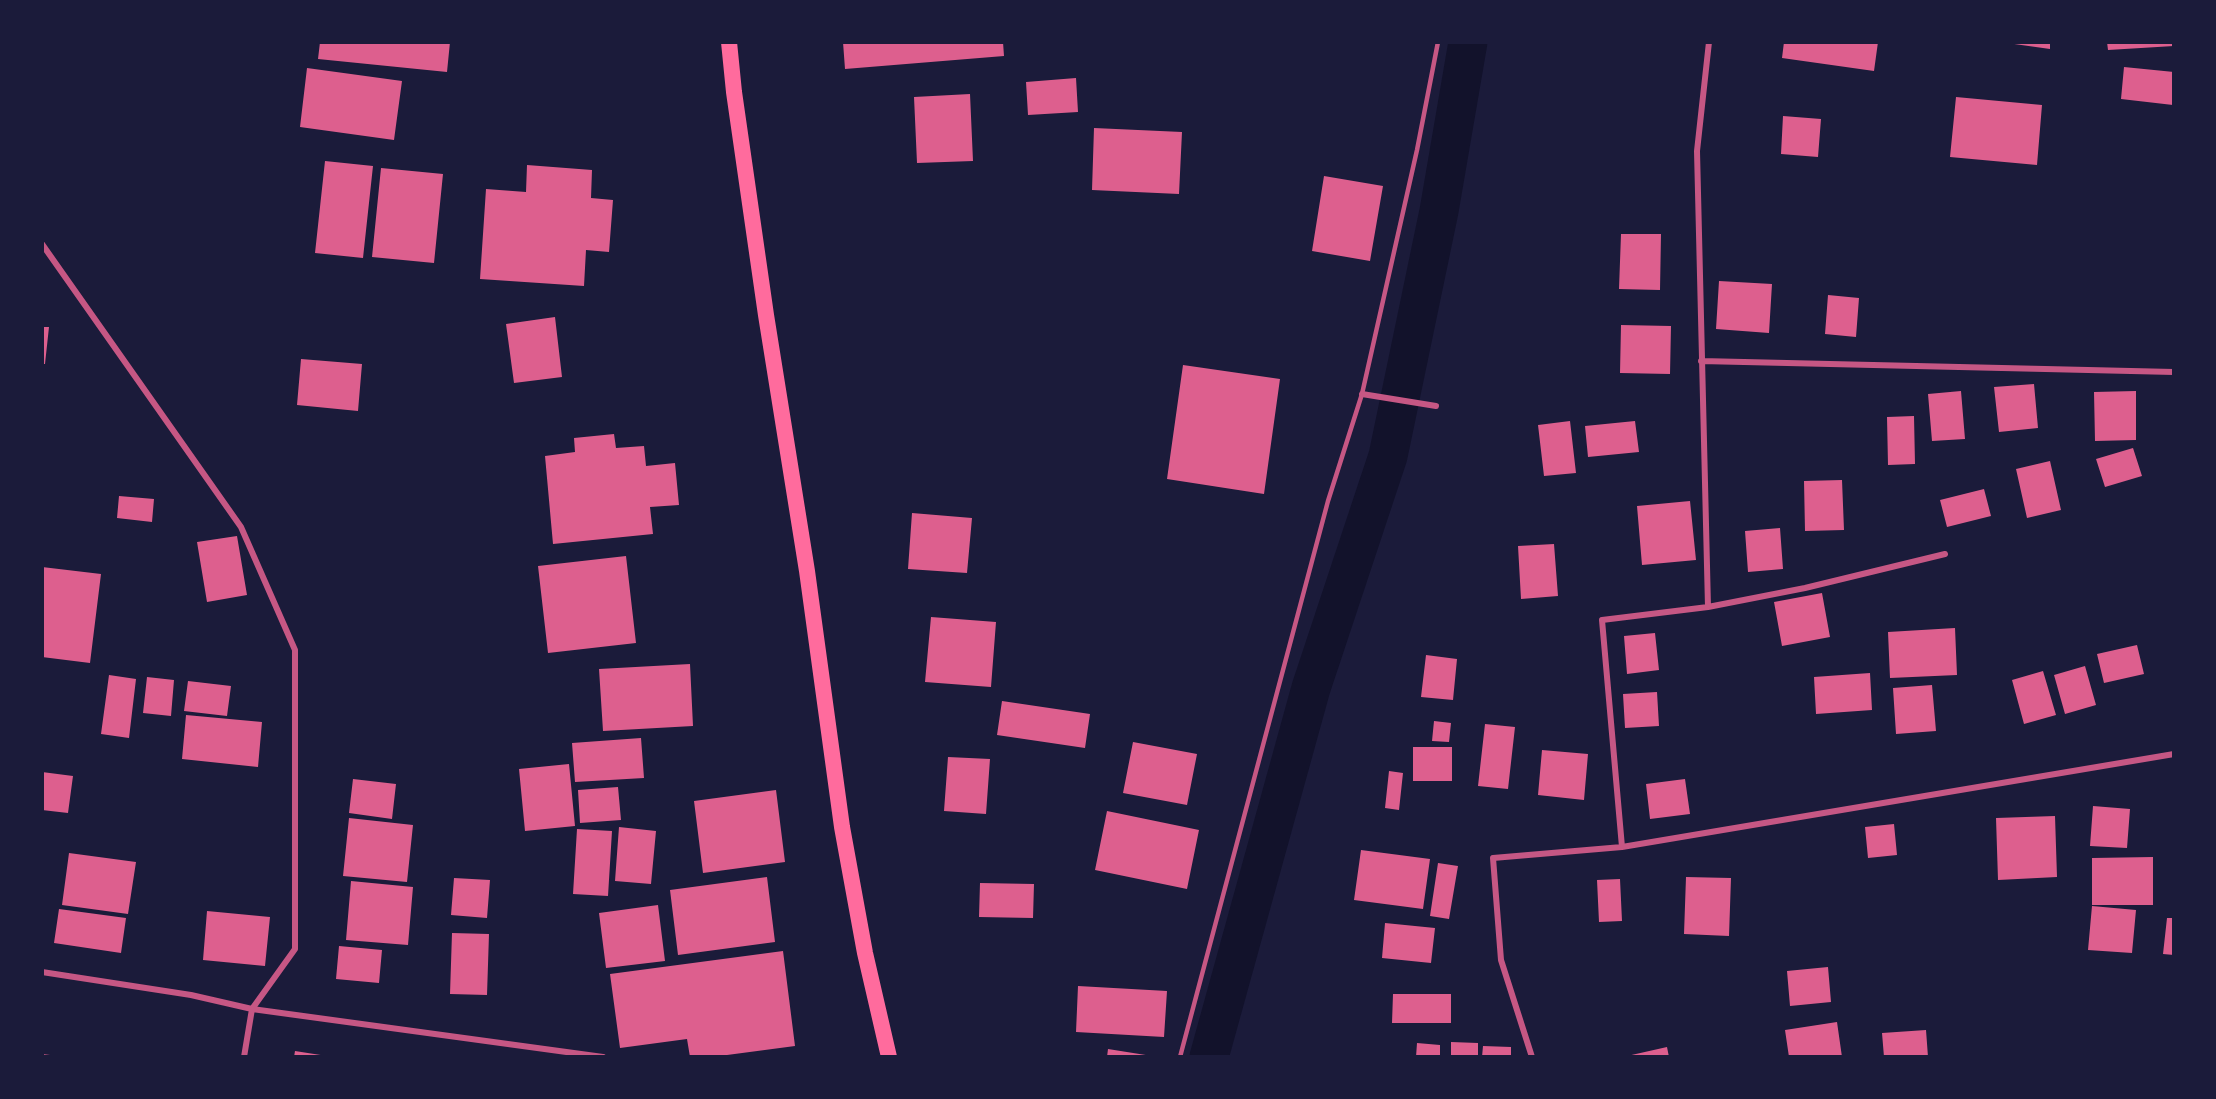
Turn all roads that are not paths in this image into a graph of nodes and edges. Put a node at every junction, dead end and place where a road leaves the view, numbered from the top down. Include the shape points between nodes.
1 (729, 42) edge
2 (1438, 42) edge
3 (1709, 42) edge
4 (42, 244) edge
5 (1701, 361) junction
6 (2174, 372) edge
7 (1362, 394) junction
8 (1436, 406) dead end
9 (1945, 554) dead end
10 (1708, 607) junction
11 (2174, 754) edge
12 (1622, 847) junction
13 (42, 972) edge
14 (252, 1009) junction
15 (244, 1057) edge
16 (603, 1057) edge
17 (889, 1057) edge
18 (1180, 1057) edge
19 (1532, 1057) edge

1 - 17 highway via 842,827
2 - 7 lane
3 - 5 street via 1697,151
4 - 14 street via 242,527 295,650 295,949
5 - 6 street
5 - 10 street
7 - 8 street
7 - 18 lane via 1328,501
9 - 10 street
10 - 12 street via 1602,620
11 - 12 street
12 - 19 street via 1493,858 1502,960
13 - 14 street via 191,995
14 - 15 street
14 - 16 street

